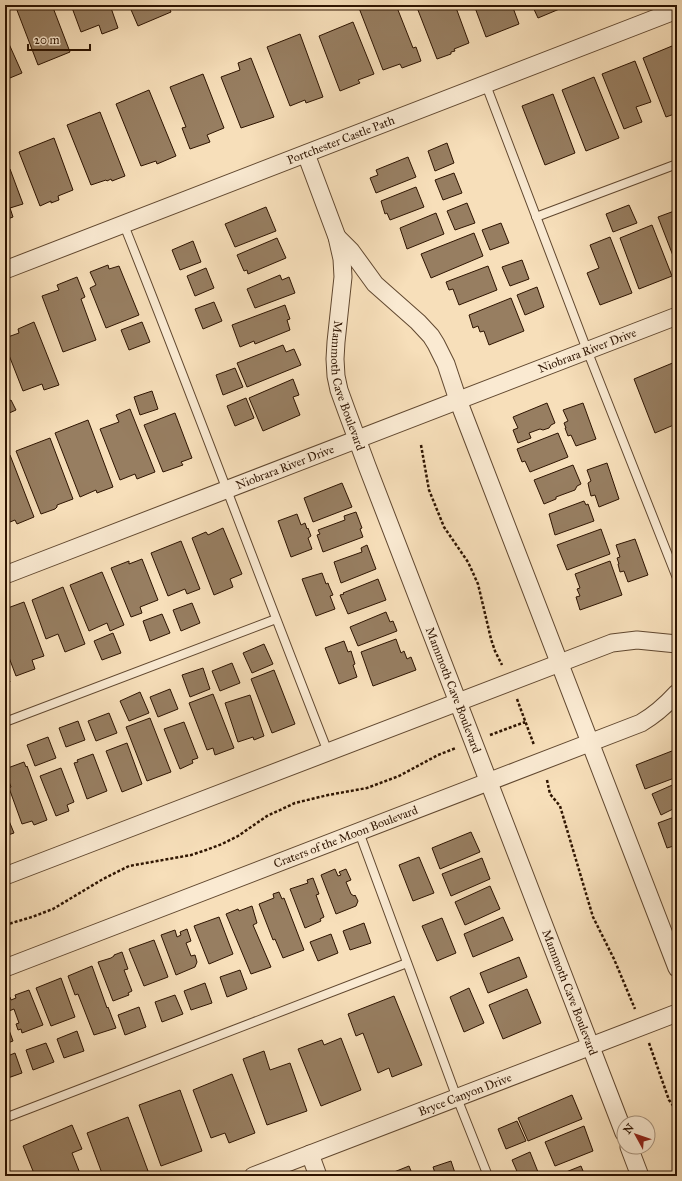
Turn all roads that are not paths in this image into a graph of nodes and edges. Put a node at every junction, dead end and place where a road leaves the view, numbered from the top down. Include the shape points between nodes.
1 (677, 10) edge
2 (486, 85) junction
3 (306, 154) junction
4 (677, 164) edge
5 (536, 217) junction
6 (124, 225) junction
7 (337, 237) junction
8 (5, 270) edge
9 (677, 316) edge
10 (587, 350) junction
11 (458, 400) junction
12 (357, 439) junction
13 (227, 490) junction
14 (5, 575) edge
15 (677, 578) edge
16 (276, 619) junction
17 (677, 644) edge
18 (560, 663) junction
19 (677, 693) edge
20 (458, 702) junction
21 (5, 722) edge
22 (591, 743) junction
23 (328, 752) junction
24 (489, 782) junction
25 (359, 832) junction
26 (5, 876) edge
27 (407, 963) junction
28 (5, 968) edge
29 (677, 968) edge
30 (677, 1013) edge
31 (591, 1046) junction
32 (457, 1098) junction
33 (617, 1115) edge
34 (5, 1118) edge
35 (310, 1154) junction
36 (632, 1155) edge
37 (253, 1176) edge
38 (318, 1176) edge
39 (488, 1176) edge
40 (640, 1176) edge

1 - 2 street, Portchester Castle Path
2 - 3 street, Portchester Castle Path
2 - 5 lane
3 - 6 street, Portchester Castle Path
3 - 7 street, Mammoth Cave Boulevard
4 - 5 lane
5 - 10 lane
6 - 8 street, Portchester Castle Path
6 - 13 lane
7 - 11 street, Mammoth Cave Boulevard via 351,251 375,284 431,336 446,364
7 - 12 street, Mammoth Cave Boulevard via 343,277 336,342 336,376
9 - 10 street, Niobrara River Drive
10 - 11 street, Niobrara River Drive
10 - 15 lane
11 - 12 street, Niobrara River Drive
11 - 18 street, Mammoth Cave Boulevard
12 - 13 street, Niobrara River Drive
12 - 20 street, Mammoth Cave Boulevard
13 - 14 street, Niobrara River Drive
13 - 16 lane
16 - 21 lane
16 - 23 lane
17 - 18 street via 638,640 612,643
18 - 20 street
18 - 22 street, Mammoth Cave Boulevard
19 - 22 street, Craters of the Moon Boulevard via 653,716 641,723
20 - 23 street
20 - 24 street, Mammoth Cave Boulevard
22 - 24 street, Craters of the Moon Boulevard
22 - 29 street, Mammoth Cave Boulevard
23 - 26 street
24 - 25 street, Craters of the Moon Boulevard
24 - 31 street, Mammoth Cave Boulevard
25 - 27 lane
25 - 28 street, Craters of the Moon Boulevard
27 - 32 lane
27 - 34 lane
30 - 31 street, Bryce Canyon Drive
31 - 32 street, Bryce Canyon Drive
31 - 33 street, Mammoth Cave Boulevard
32 - 35 street, Bryce Canyon Drive
32 - 39 lane
35 - 37 street, Bryce Canyon Drive
35 - 38 street
36 - 40 street

